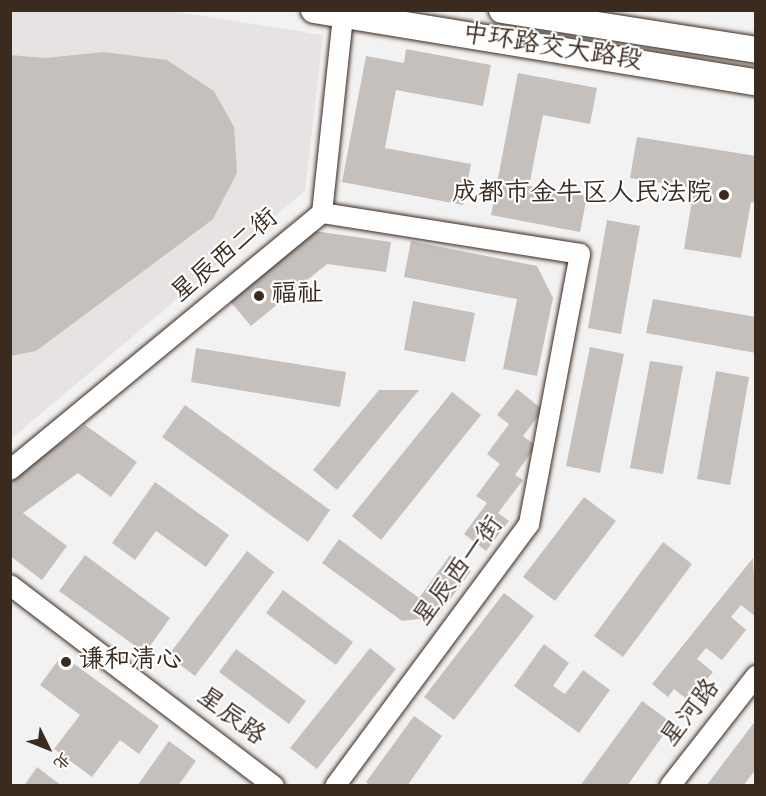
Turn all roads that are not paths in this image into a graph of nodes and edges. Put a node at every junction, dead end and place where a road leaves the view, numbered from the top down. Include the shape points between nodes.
1 (314, 10) edge
2 (502, 10) edge
3 (343, 15) junction
4 (756, 50) edge
5 (756, 82) edge
6 (322, 213) junction
7 (10, 470) edge
8 (10, 585) edge
9 (756, 676) edge
10 (274, 786) edge
11 (335, 786) edge
12 (670, 786) edge

1 - 3 main road, 中环路交大路段
2 - 4 main road, 中环路交大路段
3 - 5 main road, 中环路交大路段
3 - 6 street
6 - 7 street, 星辰西二街
6 - 11 street, 星辰西一街 via 580,254 529,524
8 - 10 street, 星辰路
9 - 12 street, 星河路

